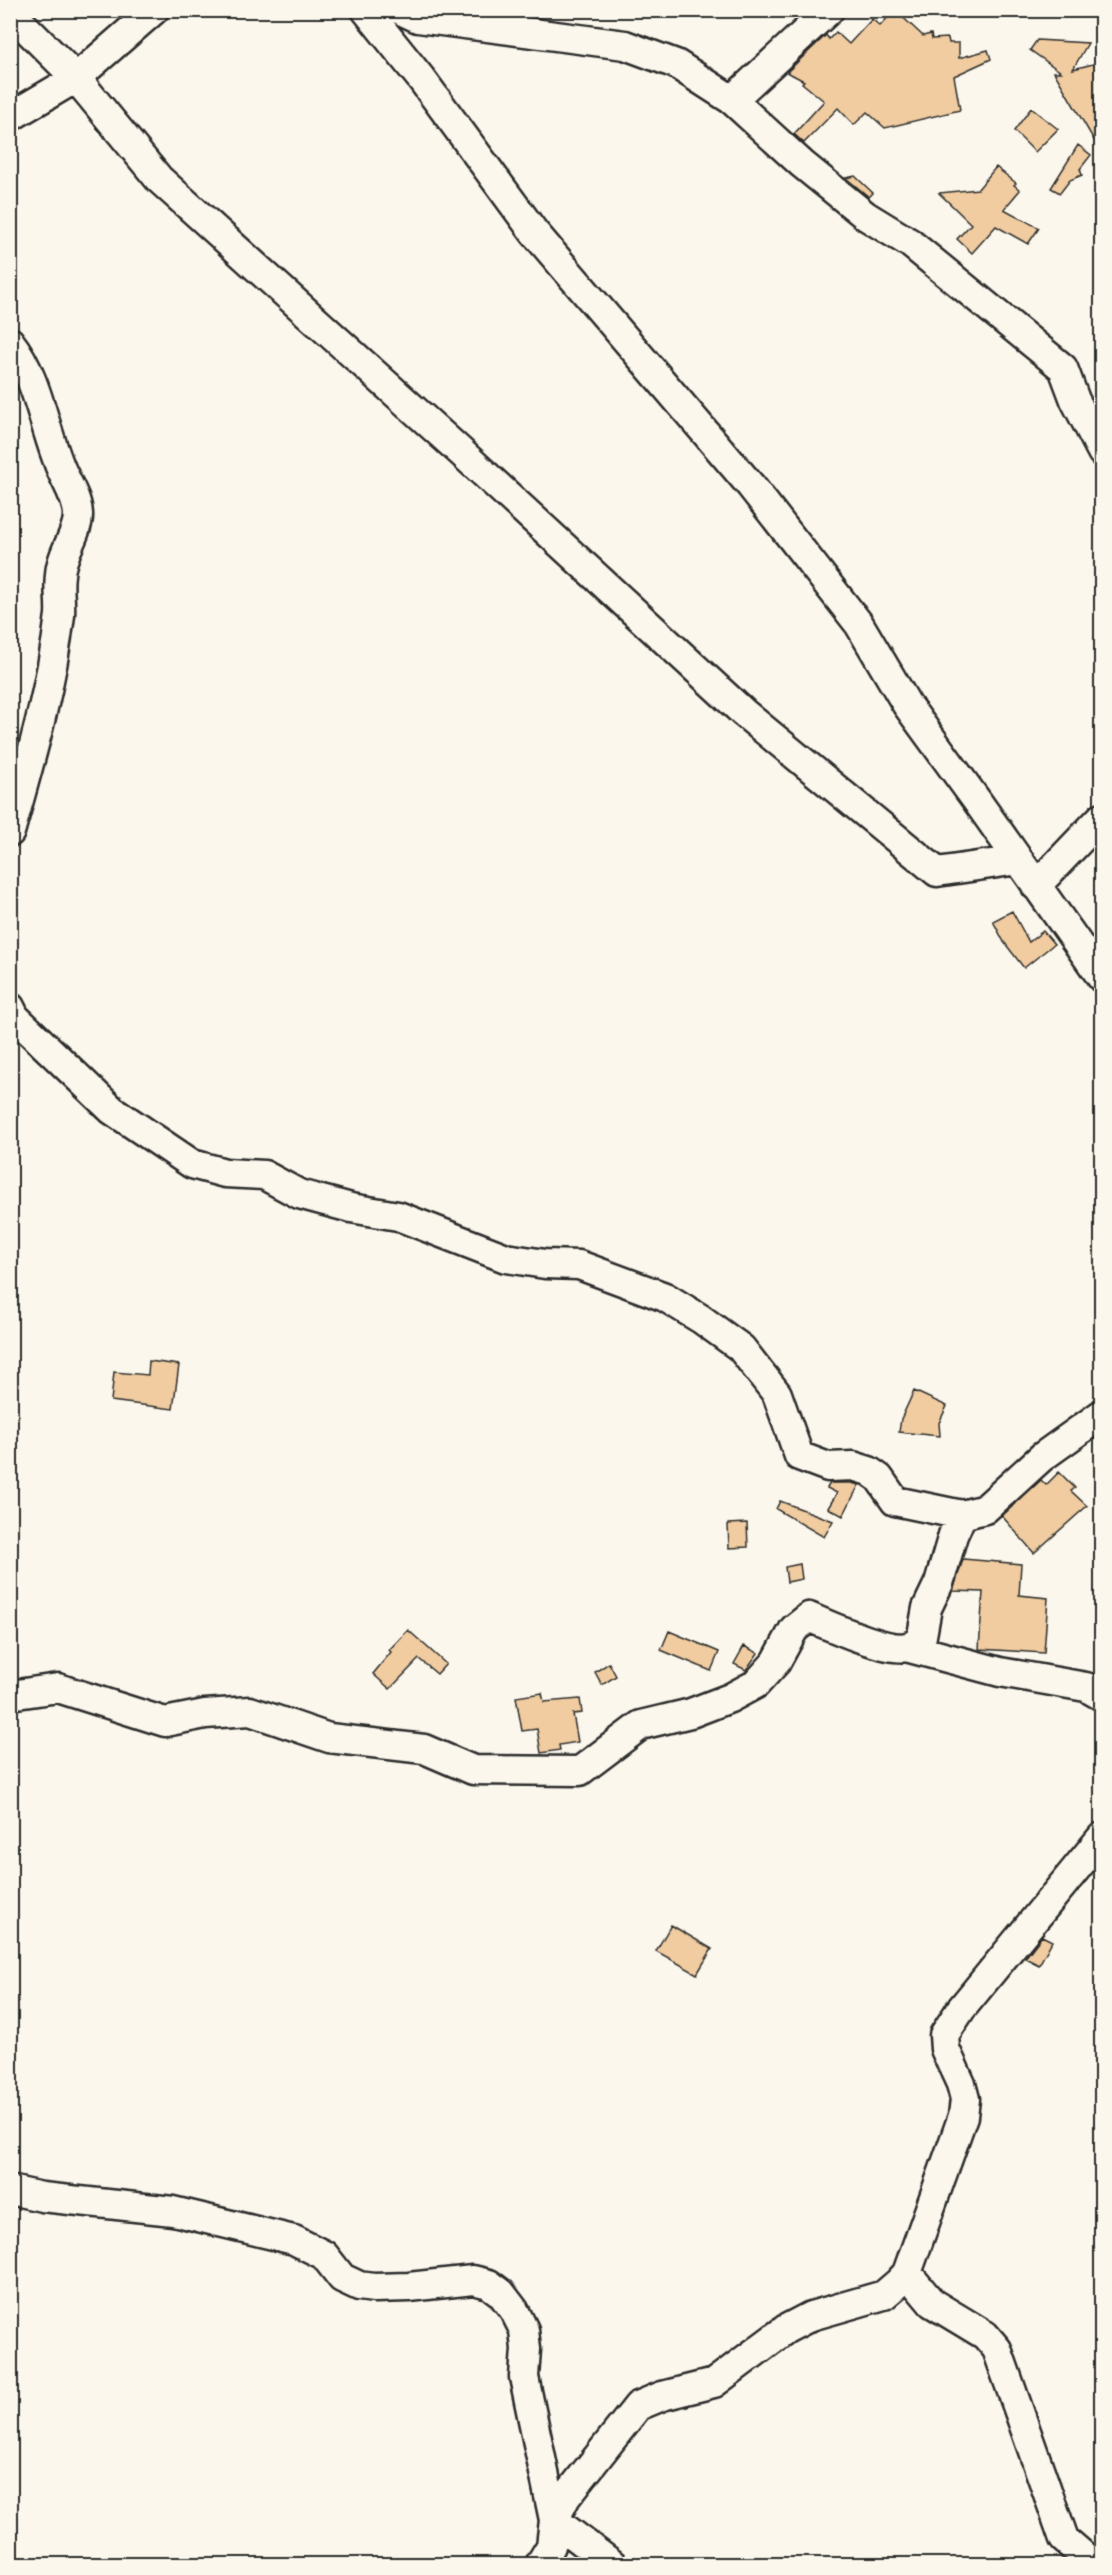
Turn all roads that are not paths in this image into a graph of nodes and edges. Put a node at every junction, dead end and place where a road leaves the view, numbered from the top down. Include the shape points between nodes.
1 (154, 10) edge
2 (366, 10) edge
3 (829, 10) edge
4 (10, 12) edge
5 (418, 13) edge
6 (76, 78) junction
7 (732, 99) junction
8 (10, 117) edge
9 (10, 342) edge
10 (1095, 416) edge
11 (1101, 452) edge
12 (1101, 817) edge
13 (10, 832) edge
14 (1018, 861) junction
15 (1036, 886) junction
16 (1101, 978) edge
17 (10, 1007) edge
18 (1101, 1414) edge
19 (962, 1515) junction
20 (906, 1647) junction
21 (10, 1695) edge
22 (1101, 1696) edge
23 (1101, 1837) edge
24 (10, 2190) edge
25 (907, 2273) junction
26 (554, 2520) junction
27 (540, 2565) edge
28 (612, 2565) edge
29 (1093, 2565) edge

1 - 6 street
2 - 14 street via 534,232 751,486 859,624 906,705
3 - 7 street
4 - 6 street
5 - 7 street via 625,45 676,64
6 - 8 street
6 - 14 street via 159,179 744,713 937,872
7 - 10 street via 802,164 866,216 910,243 1063,368 1075,400
9 - 13 street via 20,354 31,382 59,466 75,497 78,516 74,534 63,553 55,648 37,736
10 - 11 street
12 - 15 street
14 - 15 street
15 - 16 street
17 - 19 street via 15,1017 112,1110 192,1164 225,1173 264,1174 299,1194 398,1216 506,1258 579,1265 665,1297 741,1348 777,1394 799,1456 828,1467 853,1466 869,1471 879,1478 895,1502
18 - 19 street via 1042,1457 985,1509
19 - 20 street via 927,1608 921,1641
20 - 21 street via 856,1637 809,1617 794,1629 776,1662 756,1684 711,1706 641,1725 580,1771 472,1770 424,1749 328,1738 250,1711 165,1722 58,1688
20 - 22 street via 1000,1672 1086,1687
23 - 25 street via 944,2035 945,2049 965,2099 963,2116
24 - 26 street via 173,2211 294,2240 324,2255 342,2278 359,2286 409,2287 473,2280 489,2284 514,2310 524,2330 524,2377
25 - 26 street via 884,2295 811,2316 786,2329 714,2383 638,2406 566,2497
25 - 29 street via 932,2303 985,2335 997,2349 1064,2539
26 - 27 street via 551,2546
26 - 28 street

